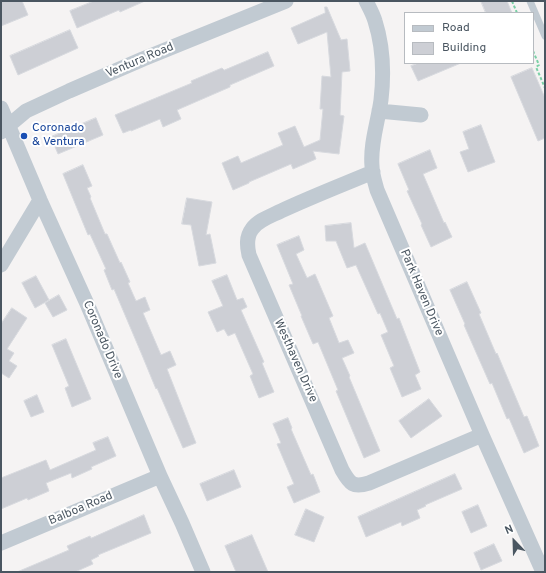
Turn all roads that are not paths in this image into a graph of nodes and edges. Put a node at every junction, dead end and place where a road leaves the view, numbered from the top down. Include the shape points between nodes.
1 (286, 1) edge
2 (366, 1) edge
3 (530, 1) edge
4 (545, 36) edge
5 (1, 108) edge
6 (379, 111) junction
7 (421, 115) dead end
8 (5, 129) edge
9 (373, 172) junction
10 (40, 200) junction
11 (1, 265) edge
12 (482, 435) junction
13 (160, 476) junction
14 (1, 543) edge
15 (203, 572) edge
16 (543, 572) edge

1 - 8 street, Ventura Road via 69,91 26,111
2 - 6 street, Park Haven Drive via 375,19 382,54 383,77
3 - 4 lane
5 - 8 street, Coronado Drive
6 - 7 street
6 - 9 street, Park Haven Drive via 372,158
8 - 10 street, Coronado Drive
9 - 12 street, Park Haven Drive via 377,190
9 - 12 street, Westhaven Drive via 258,222 248,237 249,255 348,480 360,486 369,483
10 - 11 street
10 - 13 street, Coronado Drive
12 - 16 street, Park Haven Drive
13 - 14 street, Balboa Road
13 - 15 street, Coronado Drive

